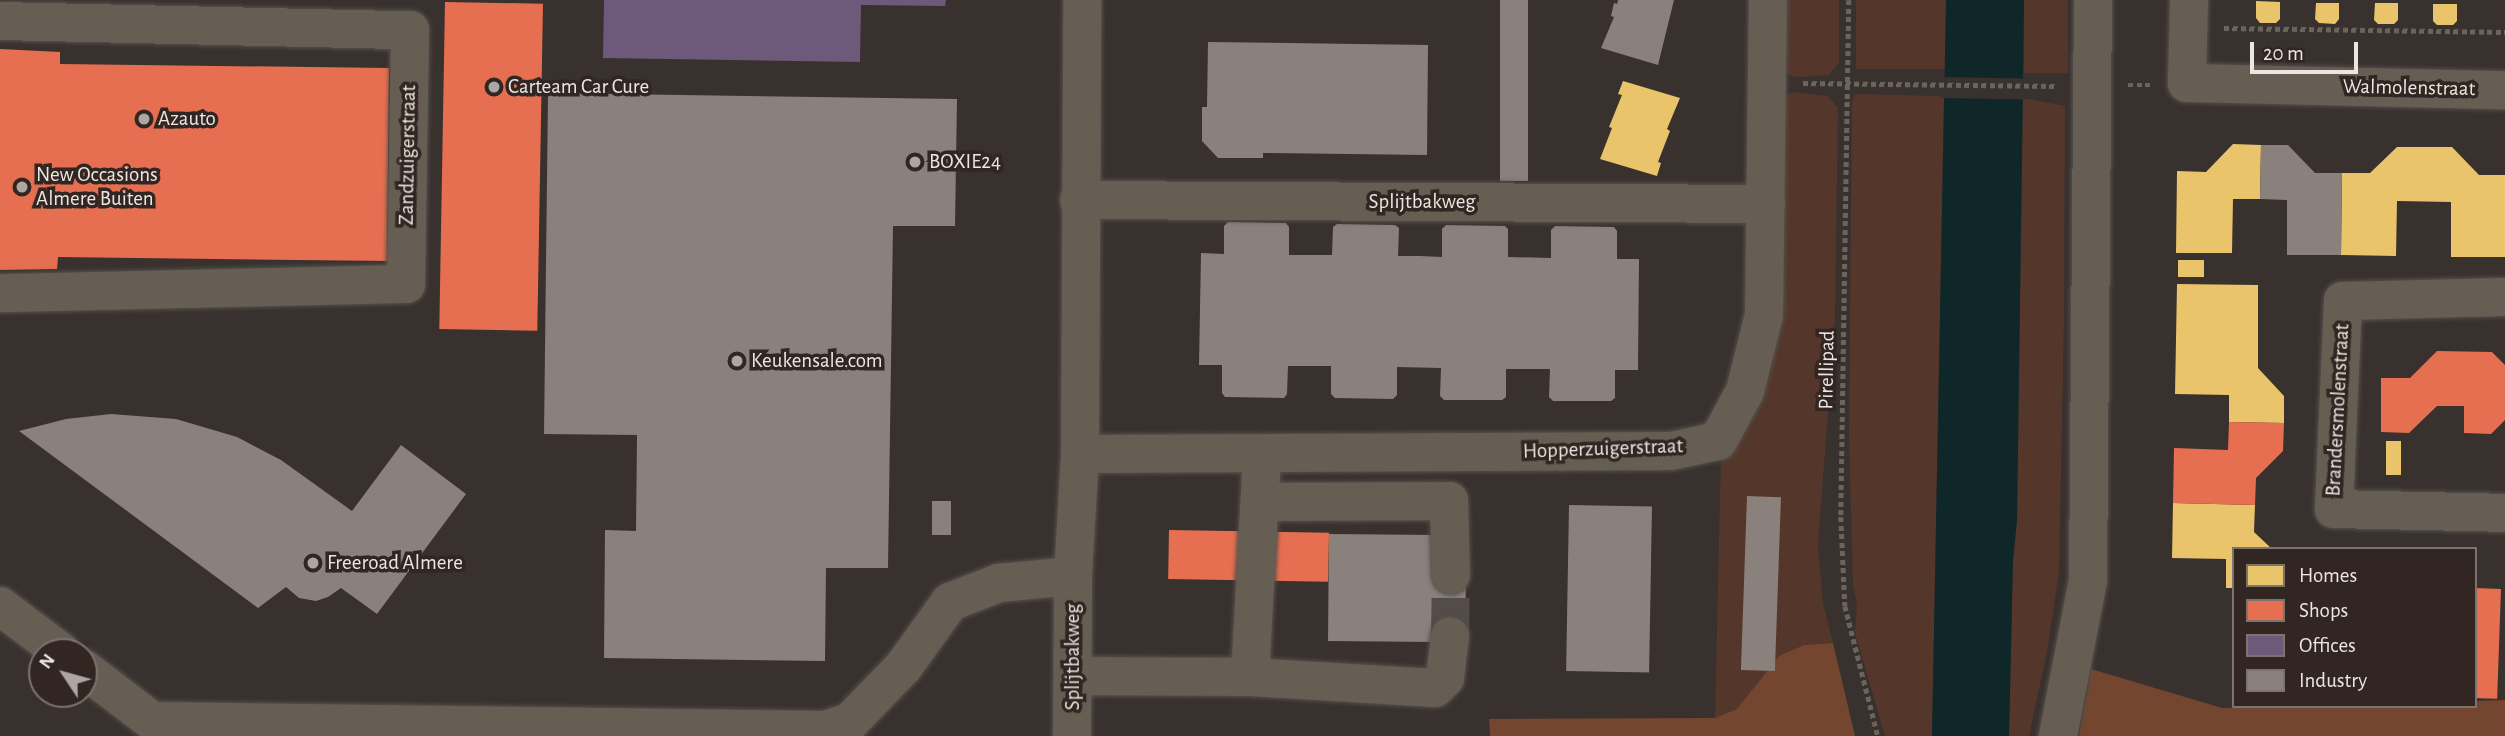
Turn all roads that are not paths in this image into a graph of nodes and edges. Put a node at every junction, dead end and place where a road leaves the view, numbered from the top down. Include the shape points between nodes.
1 (1082, 0) edge
2 (1768, 0) edge
3 (2093, 0) edge
4 (2188, 14) edge
5 (0, 22) edge
6 (2505, 90) edge
7 (1079, 200) junction
8 (1766, 204) junction
9 (0, 293) edge
10 (2505, 297) edge
11 (1412, 453) junction
12 (1080, 454) junction
13 (1262, 454) junction
14 (1412, 501) junction
15 (1259, 502) junction
16 (2505, 513) edge
17 (1451, 575) tunnel mouth
18 (1073, 576) junction
19 (0, 606) edge
20 (1450, 636) tunnel mouth
21 (42, 638) edge
22 (1073, 676) junction
23 (1250, 677) junction
24 (98, 680) edge
25 (1072, 736) edge
26 (2058, 736) edge

1 - 7 street, Splijtbakweg
2 - 8 street, Hopperzuigerstraat
3 - 26 street via 2088,580
4 - 6 street, Walmolenstraat via 2187,83
5 - 9 street, Zandzuigerstraat via 410,30 406,284
7 - 8 street, Splijtbakweg
7 - 12 street, Splijtbakweg
8 - 11 street, Hopperzuigerstraat via 1764,315 1745,391 1718,440 1671,451
10 - 16 street, Brandersmolenstraat via 2343,302 2334,509
11 - 13 street, Hopperzuigerstraat
11 - 14 street
12 - 13 street, Hopperzuigerstraat
12 - 18 street, Splijtbakweg
13 - 15 street
14 - 15 street
14 - 17 street via 1449,501
15 - 23 street
18 - 22 street, Splijtbakweg
18 - 24 street via 999,583 950,602 904,666 850,722 825,730 152,720
19 - 21 street
20 - 23 street via 1445,678 1435,688
22 - 23 street
22 - 25 street, Splijtbakweg

